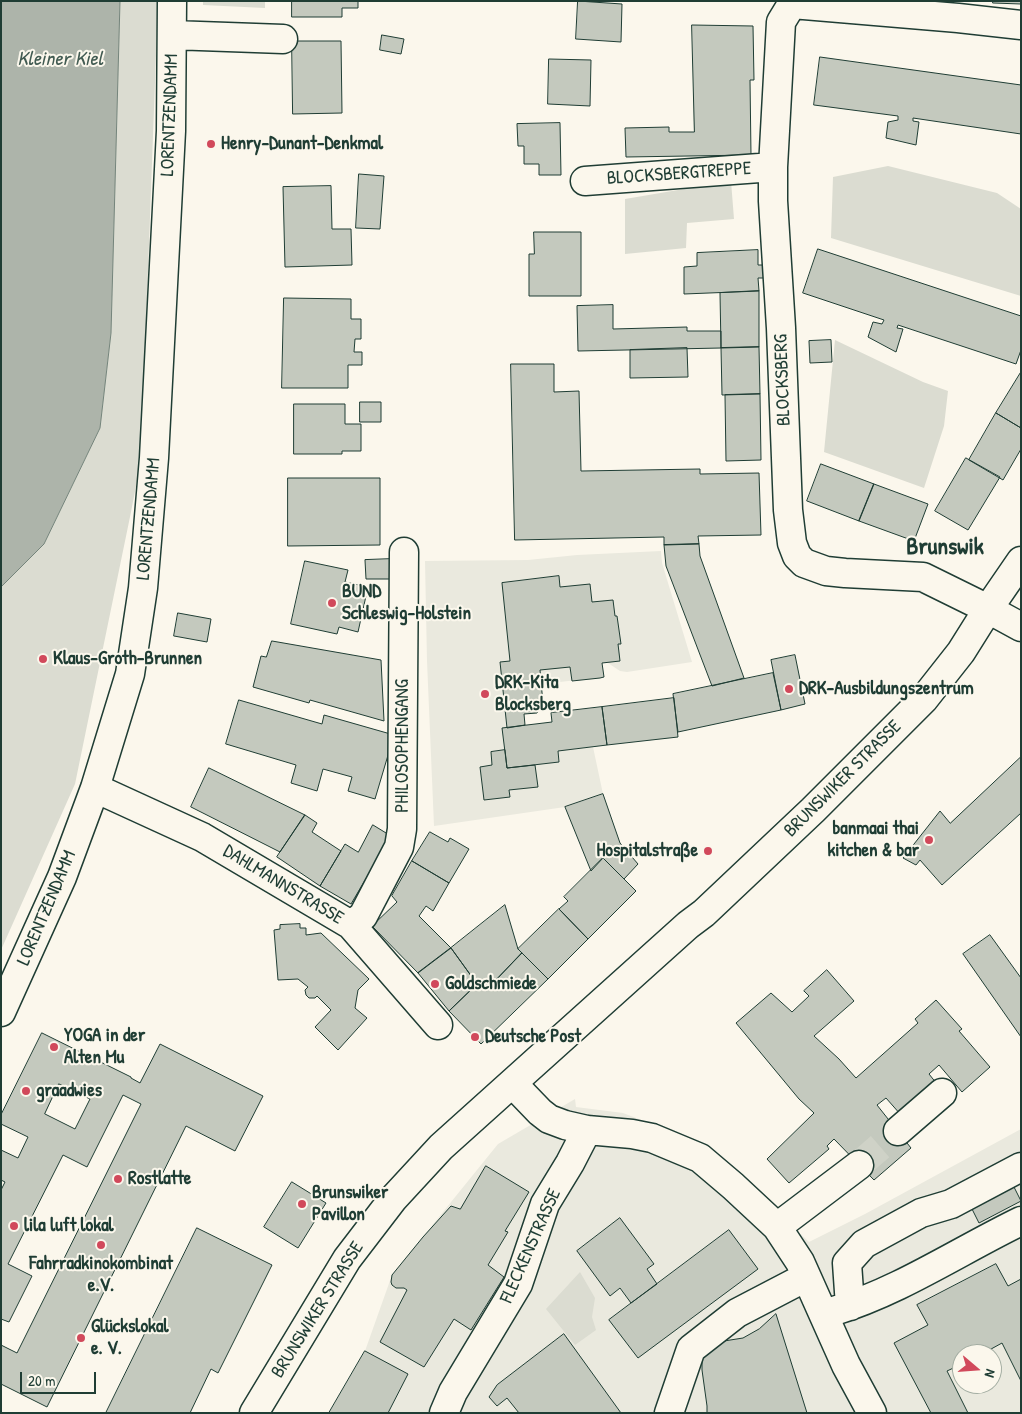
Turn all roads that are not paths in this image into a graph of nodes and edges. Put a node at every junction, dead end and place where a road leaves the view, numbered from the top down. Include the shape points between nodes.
1 (172, 1) edge
2 (958, 10) edge
3 (1021, 25) edge
4 (172, 35) junction
5 (283, 39) dead end
6 (772, 167) junction
7 (585, 181) dead end
8 (404, 552) dead end
9 (1021, 561) edge
10 (988, 608) junction
11 (1021, 627) edge
12 (95, 788) junction
13 (351, 925) junction
14 (1, 1012) edge
15 (438, 1025) dead end
16 (513, 1084) junction
17 (942, 1093) dead end
18 (587, 1130) junction
19 (898, 1131) tunnel mouth
20 (859, 1165) tunnel mouth
21 (1021, 1167) edge
22 (1021, 1222) edge
23 (776, 1227) junction
24 (806, 1277) junction
25 (850, 1306) junction
26 (823, 1314) junction
27 (254, 1413) edge
28 (444, 1413) edge
29 (669, 1413) edge
30 (872, 1413) edge

1 - 4 street, LORENTZENDAMM
2 - 3 street
2 - 6 street, BLOCKSBERG via 792,4 781,22
4 - 5 street
4 - 12 street, LORENTZENDAMM via 171,131 154,458 143,588 130,674
6 - 7 street, BLOCKSBERGTREPPE
6 - 10 street, BLOCKSBERG via 788,510 797,556 804,563 826,571 923,577
8 - 13 street, PHILOSOPHENGANG via 402,829 398,847 363,916
9 - 10 street, BRUNSWIKER STRASSE
10 - 11 street
10 - 16 street, BRUNSWIKER STRASSE via 961,652 924,699 704,913 679,943 601,1016
12 - 13 street, DAHLMANNSTRASSE via 202,837
12 - 14 street, LORENTZENDAMM via 62,877
13 - 15 street, DAHLMANNSTRASSE
16 - 18 street via 550,1119
16 - 27 street, BRUNSWIKER STRASSE via 441,1147 393,1199 347,1259
17 - 19 street
18 - 23 street via 652,1138 700,1158
18 - 28 street, FLECKENSTRASSE via 545,1204 518,1284 453,1392
20 - 23 street
21 - 25 street via 951,1204 921,1213 864,1244 848,1263
22 - 25 street
23 - 24 street via 800,1262
24 - 26 street
24 - 29 street via 737,1314 691,1349
25 - 26 street
26 - 30 street

